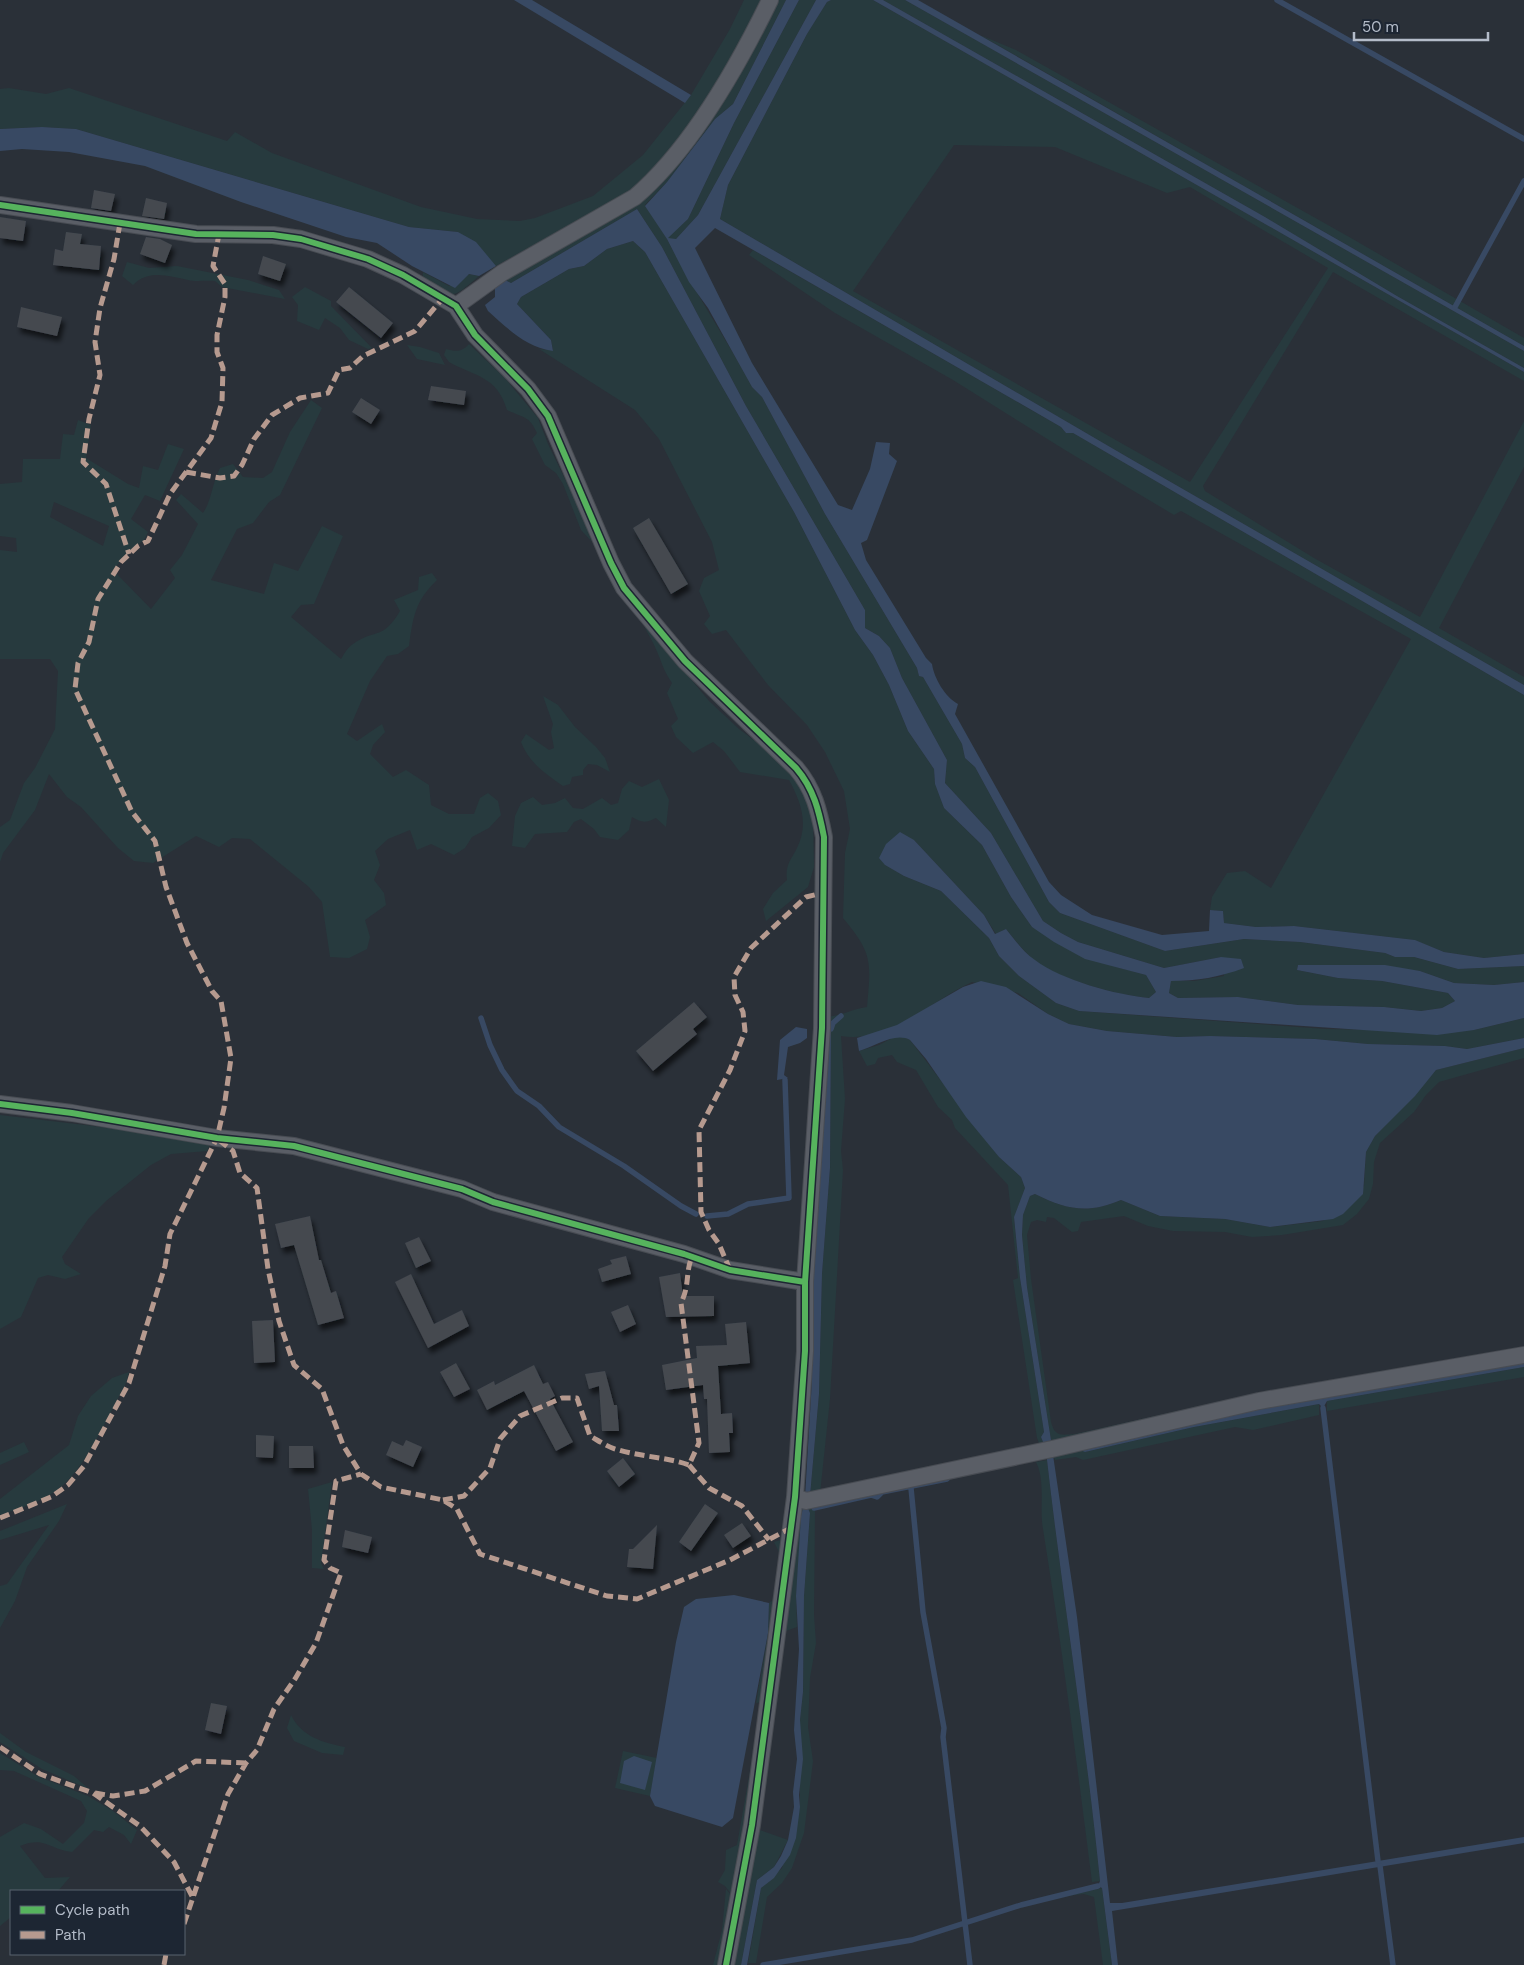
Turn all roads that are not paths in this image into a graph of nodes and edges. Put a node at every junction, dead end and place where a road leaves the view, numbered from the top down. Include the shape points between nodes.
1 (770, 0) edge
2 (0, 205) edge
3 (456, 306) junction
4 (0, 1104) edge
5 (805, 1282) junction
6 (1524, 1354) edge
7 (795, 1497) junction
8 (726, 1965) edge

1 - 3 street via 745,51 700,121 650,184 635,197 502,273
2 - 3 street via 196,234 301,238 368,259
3 - 5 street via 475,335 528,389 548,416 624,588 685,661 796,768 809,783 815,799 824,837 822,1028
4 - 5 street via 216,1138 294,1146 462,1189 493,1202 684,1254 730,1270
5 - 7 street via 805,1351
6 - 7 street via 1258,1401 806,1501
7 - 8 street via 752,1825

